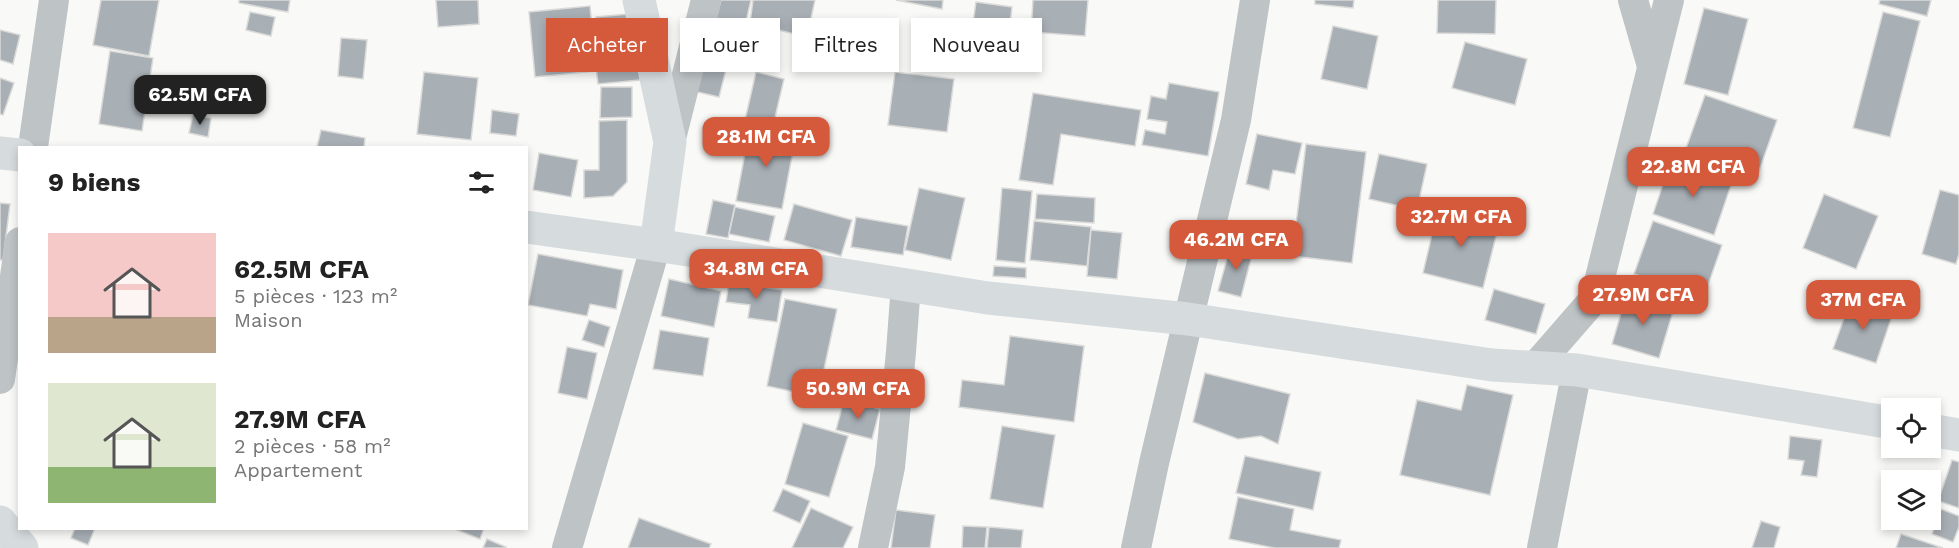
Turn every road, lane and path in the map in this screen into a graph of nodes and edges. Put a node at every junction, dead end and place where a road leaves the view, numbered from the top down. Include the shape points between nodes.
1 (54, 0) edge
2 (639, 0) edge
3 (706, 0) edge
4 (1255, 0) edge
5 (1633, 0) edge
6 (1669, 0) edge
7 (1652, 67) junction
8 (670, 142) junction
9 (33, 146) edge
10 (0, 153) edge
11 (18, 155) edge
12 (528, 227) edge
13 (656, 245) junction
14 (18, 256) edge
15 (906, 284) junction
16 (1188, 320) junction
17 (1535, 367) junction
18 (1577, 370) junction
19 (0, 379) edge
20 (1881, 421) edge
21 (1941, 432) edge
22 (1959, 435) edge
23 (0, 522) edge
24 (22, 548) edge
25 (567, 548) edge
26 (873, 548) edge
27 (1136, 548) edge
28 (1542, 548) edge

1 - 9 street
2 - 8 street
3 - 8 street
4 - 16 street via 1236,120
5 - 7 street
6 - 7 street
7 - 17 street via 1595,298
8 - 13 street
10 - 11 street
12 - 13 street
13 - 15 street
13 - 25 street
14 - 19 street
15 - 16 street via 988,298
15 - 26 street via 890,467
16 - 17 street via 1492,365
16 - 27 street
17 - 18 street
18 - 20 street
18 - 28 street
21 - 22 street
23 - 24 street

